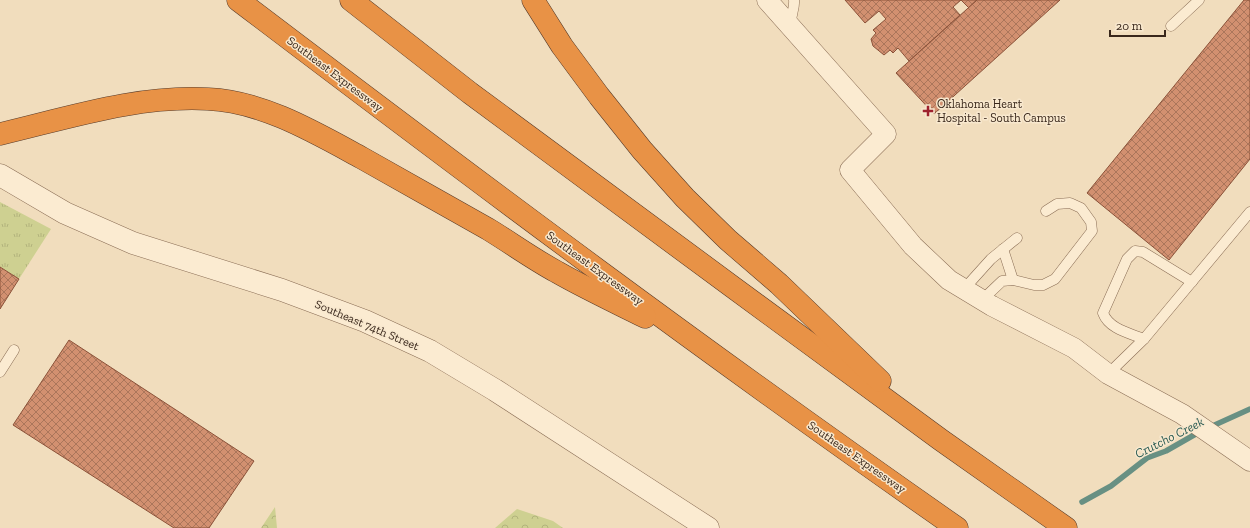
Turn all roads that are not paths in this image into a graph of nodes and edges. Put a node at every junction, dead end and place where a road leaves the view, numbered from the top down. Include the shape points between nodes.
1 (238, 0) edge
2 (351, 0) edge
3 (533, 0) edge
4 (767, 0) edge
5 (794, 0) edge
6 (1199, 0) edge
7 (791, 26) junction
8 (1171, 26) dead end
9 (0, 134) edge
10 (0, 175) edge
11 (1046, 211) dead end
12 (1250, 212) edge
13 (1017, 238) dead end
14 (1003, 249) junction
15 (1013, 280) junction
16 (1192, 282) junction
17 (964, 289) junction
18 (982, 300) junction
19 (1144, 339) junction
20 (704, 348) junction
21 (14, 350) dead end
22 (0, 372) edge
23 (1108, 374) junction
24 (941, 440) junction
25 (1250, 461) edge
26 (708, 528) edge
27 (957, 528) edge
28 (1066, 528) edge

1 - 20 highway, Southeast Expressway
2 - 24 highway via 470,93
3 - 24 highway via 562,46 599,96 685,198 779,284
4 - 7 street
5 - 7 lane
6 - 8 lane
7 - 17 street via 886,134 850,170 913,246 949,280
9 - 20 highway via 140,102 160,100 210,99 260,110 301,126 343,148 489,230 556,272
10 - 26 street, Southeast 74th Street via 65,212 133,243 282,290 364,321 430,351 495,390
11 - 15 lane via 1057,204 1070,203 1084,212 1091,222 1092,231 1055,279 1043,285
12 - 16 lane
13 - 14 lane
14 - 15 lane
14 - 17 lane
15 - 18 lane via 1002,281
16 - 19 lane
16 - 19 lane via 1143,252 1135,251 1126,259 1103,313 1106,321
17 - 18 street
18 - 23 street via 1074,348
19 - 23 lane
20 - 27 highway, Southeast Expressway
21 - 22 lane
23 - 25 street via 1182,414
24 - 28 highway

